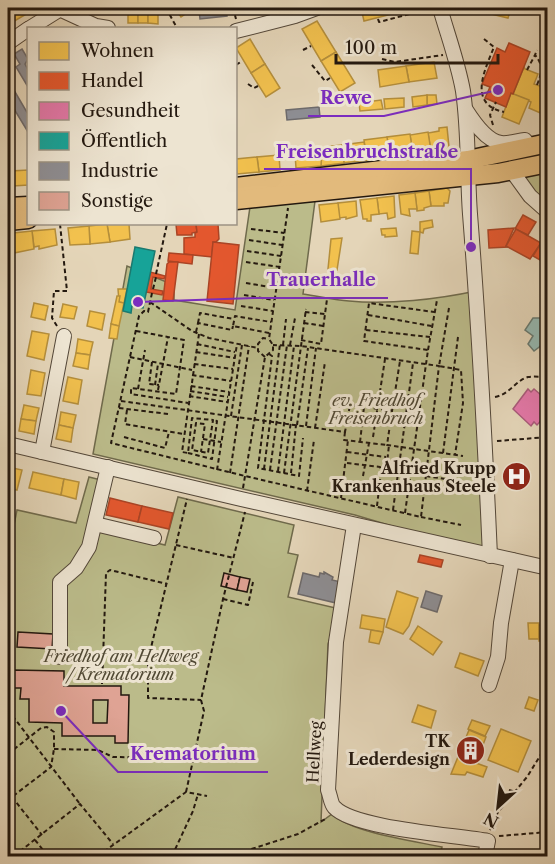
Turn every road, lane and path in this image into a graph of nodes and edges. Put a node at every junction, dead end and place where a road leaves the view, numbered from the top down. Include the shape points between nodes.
1 (59, 8) edge
2 (167, 8) edge
3 (317, 8) edge
4 (434, 8) edge
5 (440, 8) edge
6 (175, 10) dead end
7 (170, 14) junction
8 (378, 19) dead end
9 (32, 27) edge
10 (102, 27) edge
11 (176, 27) edge
12 (27, 30) edge
13 (237, 31) edge
14 (484, 39) dead end
15 (8, 44) edge
16 (310, 46) dead end
17 (303, 50) dead end
18 (537, 50) dead end
19 (454, 54) junction
20 (535, 55) junction
21 (423, 58) junction
22 (382, 59) dead end
23 (242, 61) dead end
24 (395, 62) junction
25 (424, 63) dead end
26 (237, 64) edge
27 (312, 65) dead end
28 (396, 67) dead end
29 (526, 70) dead end
30 (542, 74) junction
31 (548, 76) edge
32 (330, 78) dead end
33 (248, 84) dead end
34 (537, 85) dead end
35 (258, 86) dead end
36 (484, 99) junction
37 (478, 100) dead end
38 (496, 102) dead end
39 (464, 108) junction
40 (493, 110) junction
41 (504, 112) dead end
42 (495, 131) dead end
43 (548, 141) edge
44 (548, 163) edge
45 (468, 168) junction
46 (512, 171) junction
47 (237, 187) edge
48 (289, 195) junction
49 (237, 200) edge
50 (27, 206) edge
51 (8, 207) edge
52 (548, 212) edge
53 (27, 219) edge
54 (8, 221) edge
55 (60, 225) edge
56 (167, 225) edge
57 (251, 230) dead end
58 (284, 233) junction
59 (249, 240) dead end
60 (282, 245) junction
61 (247, 250) dead end
62 (281, 256) junction
63 (246, 262) dead end
64 (280, 267) junction
65 (246, 283) dead end
66 (276, 288) junction
67 (244, 295) dead end
68 (327, 299) dead end
69 (274, 300) junction
70 (436, 300) dead end
71 (150, 302) junction
72 (241, 306) dead end
73 (449, 308) dead end
74 (273, 311) junction
75 (434, 312) junction
76 (325, 314) junction
77 (368, 315) junction
78 (295, 318) dead end
79 (234, 319) junction
80 (286, 319) dead end
81 (271, 322) junction
82 (198, 323) junction
83 (304, 323) junction
84 (233, 326) junction
85 (324, 326) junction
86 (432, 326) junction
87 (366, 330) junction
88 (136, 331) junction
89 (269, 333) junction
90 (197, 334) junction
91 (64, 336) joint
92 (168, 337) junction
93 (430, 337) junction
94 (458, 337) dead end
95 (269, 339) junction
96 (301, 340) junction
97 (197, 344) junction
98 (237, 344) junction
99 (242, 345) junction
100 (273, 345) junction
101 (285, 345) junction
102 (249, 346) junction
103 (294, 346) junction
104 (301, 346) junction
105 (308, 347) junction
106 (258, 348) junction
107 (316, 348) junction
108 (145, 350) dead end
109 (428, 350) junction
110 (196, 352) junction
111 (236, 352) junction
112 (269, 354) junction
113 (130, 357) junction
114 (265, 357) junction
115 (235, 358) junction
116 (385, 358) junction
117 (143, 360) junction
118 (399, 361) junction
119 (152, 362) junction
120 (325, 362) dead end
121 (413, 363) junction
122 (160, 364) junction
123 (194, 364) junction
124 (425, 364) junction
125 (439, 366) junction
126 (181, 368) junction
127 (233, 369) junction
128 (454, 369) junction
129 (193, 370) junction
130 (192, 375) junction
131 (548, 377) edge
132 (231, 381) junction
133 (157, 385) junction
134 (191, 386) junction
135 (138, 389) junction
136 (190, 391) junction
137 (158, 392) junction
138 (229, 392) junction
139 (189, 396) junction
140 (228, 397) junction
141 (483, 398) junction
142 (121, 401) junction
143 (227, 402) junction
144 (188, 403) junction
145 (364, 407) junction
146 (119, 408) junction
147 (377, 409) junction
148 (127, 410) junction
149 (187, 410) junction
150 (392, 411) junction
151 (168, 414) dead end
152 (225, 415) junction
153 (231, 416) junction
154 (238, 417) junction
155 (255, 419) junction
156 (213, 420) junction
157 (264, 421) junction
158 (271, 422) junction
159 (277, 423) junction
160 (285, 423) junction
161 (290, 424) junction
162 (297, 425) junction
163 (305, 426) junction
164 (315, 428) junction
165 (169, 432) junction
166 (345, 432) junction
167 (184, 434) junction
168 (124, 437) dead end
169 (373, 437) dead end
170 (548, 437) edge
171 (303, 438) dead end
172 (203, 439) junction
173 (210, 440) junction
174 (314, 440) dead end
175 (348, 440) junction
176 (215, 441) junction
177 (221, 442) junction
178 (360, 442) junction
179 (369, 443) junction
180 (485, 443) junction
181 (8, 444) edge
182 (388, 445) junction
183 (402, 447) junction
184 (413, 449) junction
185 (42, 452) junction
186 (182, 452) junction
187 (201, 452) junction
188 (347, 452) junction
189 (430, 452) junction
190 (188, 453) junction
191 (443, 453) junction
192 (366, 454) junction
193 (455, 455) junction
194 (463, 456) dead end
195 (388, 458) junction
196 (180, 460) junction
197 (347, 463) junction
198 (365, 465) junction
199 (108, 467) junction
200 (264, 469) junction
201 (217, 470) junction
202 (270, 470) junction
203 (278, 472) junction
204 (381, 472) junction
205 (230, 473) junction
206 (284, 473) junction
207 (290, 474) junction
208 (245, 476) junction
209 (363, 476) dead end
210 (426, 476) junction
211 (465, 482) dead end
212 (190, 487) junction
213 (307, 491) junction
214 (341, 498) junction
215 (244, 500) junction
216 (377, 507) junction
217 (393, 510) junction
218 (405, 513) junction
219 (421, 517) junction
220 (95, 524) junction
221 (354, 525) junction
222 (460, 525) dead end
223 (154, 538) dead end
224 (176, 545) junction
225 (490, 556) junction
226 (234, 558) junction
227 (512, 560) junction
228 (548, 568) edge
229 (253, 582) dead end
230 (167, 585) junction
231 (223, 599) junction
232 (60, 656) joint
233 (103, 659) junction
234 (148, 660) junction
235 (8, 662) edge
236 (102, 684) dead end
237 (489, 685) dead end
238 (8, 692) edge
239 (201, 700) junction
240 (8, 710) edge
241 (28, 738) junction
242 (548, 743) edge
243 (54, 750) junction
244 (8, 754) edge
245 (194, 758) junction
246 (51, 767) junction
247 (509, 790) dead end
248 (186, 792) junction
249 (516, 792) junction
250 (198, 794) junction
251 (207, 796) dead end
252 (12, 797) junction
253 (8, 800) edge
254 (81, 804) junction
255 (338, 809) junction
256 (548, 832) edge
257 (42, 835) junction
258 (35, 840) junction
259 (488, 841) junction
260 (113, 844) junction
261 (461, 846) dead end
262 (14, 856) edge
263 (48, 856) edge
264 (98, 856) edge
265 (172, 856) edge
266 (230, 856) edge
267 (464, 856) edge
268 (485, 856) edge

1 - 9 street
1 - 10 street
2 - 7 path
3 - 13 street
4 - 8 path via 393,20
5 - 19 street
6 - 7 path
7 - 11 path
12 - 15 street
14 - 36 path via 494,47 480,83
16 - 17 path
18 - 20 path
19 - 21 path
19 - 39 street
20 - 29 path
20 - 30 path via 542,63
21 - 24 path
21 - 25 path
22 - 24 path
23 - 26 path
24 - 28 path
27 - 32 path via 325,81
30 - 31 path
30 - 34 path
33 - 35 path
36 - 37 path
36 - 40 path
38 - 40 path
39 - 43 street via 495,141 539,137
39 - 45 street via 469,135
40 - 41 path
40 - 42 path via 490,115
43 - 45 main road
44 - 46 main road
45 - 46 main road
45 - 47 main road via 423,164
45 - 48 main road
45 - 141 street
46 - 52 street
48 - 49 main road
48 - 58 path
50 - 51 main road
53 - 54 main road
55 - 91 path via 67,291 54,291 52,318
56 - 71 path
57 - 58 path
58 - 60 path
59 - 60 path
60 - 62 path
61 - 62 path
62 - 64 path
63 - 64 path
64 - 66 path
65 - 66 path
66 - 69 path
67 - 69 path
68 - 76 path
69 - 74 path
70 - 75 path
71 - 88 path via 148,312 139,316
71 - 90 path
72 - 74 path
73 - 125 path
74 - 81 path
75 - 77 path via 369,303
75 - 86 path
76 - 83 path via 305,310
76 - 85 path
77 - 86 path
77 - 87 path
78 - 101 path
79 - 81 path via 235,316
79 - 82 path via 200,313
79 - 84 path
80 - 101 path
81 - 89 path
82 - 84 path via 232,330
82 - 90 path
83 - 85 path
83 - 96 path
84 - 89 path
85 - 96 path via 321,344
86 - 93 path
87 - 93 path
87 - 109 path via 364,340
88 - 92 path
88 - 113 path
89 - 95 path
90 - 97 path
90 - 98 path
91 - 185 street
92 - 122 path
92 - 126 path via 184,340
93 - 109 path
94 - 128 path
95 - 100 path
95 - 106 path via 263,338
96 - 104 path
97 - 110 path
97 - 111 path
98 - 99 path
98 - 111 path
99 - 102 path
99 - 153 path
100 - 101 path
100 - 112 path
101 - 103 path
101 - 158 path
101 - 159 path
102 - 106 path
102 - 154 path
103 - 104 path
103 - 160 path
104 - 105 path
104 - 161 path
105 - 107 path
105 - 162 path
106 - 114 path
107 - 116 path
107 - 163 path
108 - 117 path
109 - 124 path
110 - 115 path
110 - 123 path
111 - 115 path
112 - 114 path
112 - 157 path via 272,356
113 - 117 path
113 - 142 path
114 - 155 path
115 - 127 path
116 - 118 path
116 - 147 path
117 - 119 path
117 - 135 path
118 - 121 path
118 - 150 path
119 - 122 path
119 - 133 path via 149,384
120 - 164 path
121 - 124 path
121 - 183 path
122 - 126 path
122 - 133 path
123 - 127 path
123 - 129 path
124 - 125 path
124 - 184 path
125 - 128 path
125 - 189 path
126 - 129 path
126 - 137 path via 176,394
127 - 132 path
128 - 191 path
128 - 193 path via 461,370 463,403
129 - 130 path
130 - 132 path
130 - 134 path
131 - 141 path via 530,376 506,394
132 - 138 path
133 - 137 path
134 - 136 path
134 - 138 path
135 - 137 path
135 - 144 path via 131,388 131,394
136 - 139 path
136 - 140 path
138 - 140 path
139 - 143 path
139 - 144 path
140 - 143 path
141 - 180 street
142 - 146 path
142 - 149 path
143 - 152 path
144 - 149 path
145 - 147 path
145 - 166 path via 350,405
145 - 178 path
146 - 148 path
146 - 196 path via 111,443
147 - 150 path
147 - 169 path
148 - 151 path
148 - 165 path via 125,424
149 - 152 path
149 - 167 path
150 - 182 path
152 - 153 path
152 - 177 path
153 - 154 path
154 - 155 path
154 - 205 path
155 - 157 path
155 - 208 path
156 - 173 path
156 - 176 path via 217,421
156 - 190 path via 192,418
157 - 158 path
157 - 200 path via 258,468
158 - 159 path
158 - 200 path
159 - 160 path
159 - 202 path
160 - 161 path
160 - 203 path
161 - 162 path
161 - 206 path
162 - 163 path
162 - 207 path
163 - 164 path
164 - 166 path
165 - 167 path
165 - 168 path via 165,448
166 - 175 path via 344,440
167 - 186 path
170 - 180 path
171 - 207 path via 300,476
172 - 173 path
172 - 187 path
172 - 187 path via 205,424 196,423 192,450
173 - 176 path
173 - 187 path via 208,453
174 - 213 path
175 - 178 path
175 - 188 path
176 - 177 path
176 - 190 path via 212,459
177 - 201 path
178 - 179 path
179 - 182 path
179 - 192 path
180 - 225 street
181 - 185 street
182 - 183 path
182 - 195 path
183 - 184 path
183 - 217 path
184 - 189 path
184 - 218 path
185 - 199 street
186 - 190 path
186 - 196 path
188 - 192 path
188 - 197 path
189 - 191 path
189 - 210 path
191 - 193 path
192 - 195 path
192 - 198 path
193 - 194 path
195 - 204 path via 386,472
196 - 201 path
197 - 198 path
197 - 214 path
198 - 204 path via 380,467
198 - 209 path
199 - 212 street
199 - 220 street
200 - 202 path
201 - 205 path
202 - 203 path
203 - 206 path
204 - 216 path
205 - 208 path
206 - 207 path
208 - 213 path
208 - 215 path
210 - 211 path
210 - 219 path
212 - 215 street
212 - 224 path
213 - 214 path
214 - 216 path
215 - 221 street
215 - 226 path
216 - 217 path
217 - 218 path
218 - 219 path
219 - 222 path
220 - 223 street
220 - 232 street via 86,555 60,582
221 - 225 street
221 - 255 street, Hellweg via 336,642 328,790
224 - 226 path
224 - 230 path
225 - 227 street
226 - 231 path
227 - 228 street
227 - 237 street via 498,657
229 - 231 path via 248,605
230 - 233 path via 110,570 106,573
230 - 234 path
231 - 239 path
232 - 233 path
233 - 234 path
233 - 236 path
234 - 239 path via 148,698
235 - 238 path
239 - 245 path via 204,711
240 - 241 path
241 - 243 path via 47,727 54,732
241 - 244 path
241 - 246 path
242 - 249 path
243 - 245 path via 98,750 113,757
243 - 246 path
245 - 248 path
246 - 252 path
246 - 254 path
247 - 249 path
248 - 250 path
248 - 260 path
249 - 259 path via 495,818
250 - 251 path
250 - 265 path
252 - 253 path
252 - 257 path
254 - 257 path
254 - 260 path
255 - 259 street via 351,818 386,826
255 - 266 path via 298,834
256 - 259 path via 502,834
257 - 258 path
258 - 262 path
258 - 263 path
259 - 268 street
260 - 264 path
261 - 267 path

